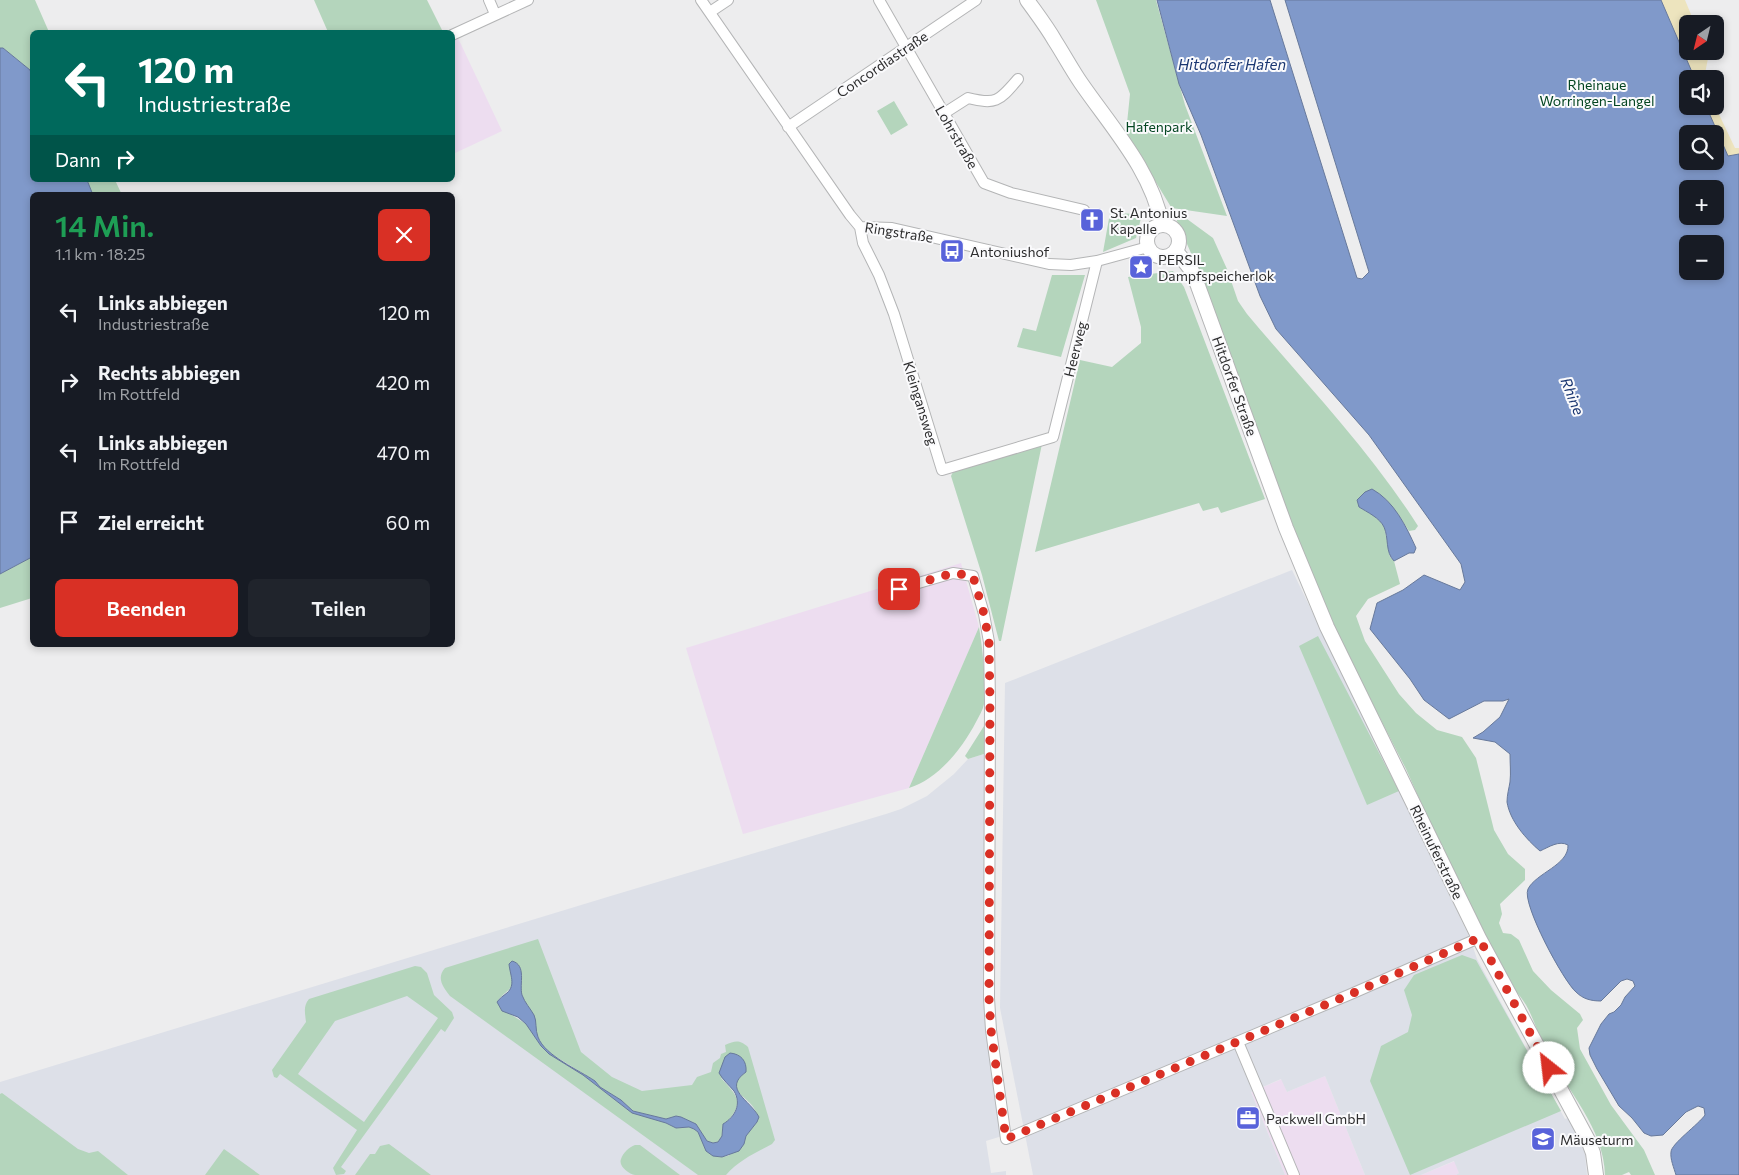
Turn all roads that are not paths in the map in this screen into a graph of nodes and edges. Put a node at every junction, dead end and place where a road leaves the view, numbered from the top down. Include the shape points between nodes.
1 (489, 0) edge
2 (528, 0) edge
3 (701, 0) edge
4 (728, 0) edge
5 (879, 0) edge
6 (976, 0) edge
7 (1027, 0) edge
8 (710, 12) junction
9 (495, 14) junction
10 (455, 34) edge
11 (907, 47) junction
12 (1018, 79) dead end
13 (943, 114) junction
14 (788, 128) junction
15 (1084, 210) dead end
16 (1162, 225) junction
17 (860, 227) junction
18 (1148, 247) junction
19 (1176, 251) junction
20 (1097, 261) junction
21 (1053, 437) joint
22 (1285, 525) joint
23 (884, 593) dead end
24 (1479, 938) junction
25 (1238, 1042) junction
26 (1294, 1175) edge
27 (1596, 1175) edge

1 - 9 street
2 - 9 street
3 - 8 street, Ringstraße
4 - 8 street
5 - 11 street, Lohrstraße
6 - 11 street, Concordiastraße
7 - 16 street via 1145,177 1154,193
8 - 14 street, Ringstraße
9 - 10 street
11 - 13 street, Lohrstraße
11 - 14 street, Concordiastraße
12 - 13 street via 1005,95 995,100 986,103 968,98
13 - 15 street, Lohrstraße via 984,183 1011,193
14 - 17 street, Ringstraße
16 - 18 street via 1151,231
16 - 19 street via 1177,232 1179,245
17 - 20 street, Ringstraße via 892,228 1049,264
17 - 21 street, Kleingansweg via 863,243 894,314 942,470
18 - 19 street via 1154,254 1164,257
18 - 20 street, Ringstraße
19 - 22 street, Hitdorfer Straße via 1192,271 1198,286
20 - 21 street, Heerweg
22 - 24 street, Rheinuferstraße via 1327,627
23 - 25 street via 953,573 973,576 984,614 989,642 990,702 989,998 1006,1139
24 - 25 street
24 - 27 street, Rheinuferstraße via 1588,1140
25 - 26 street

